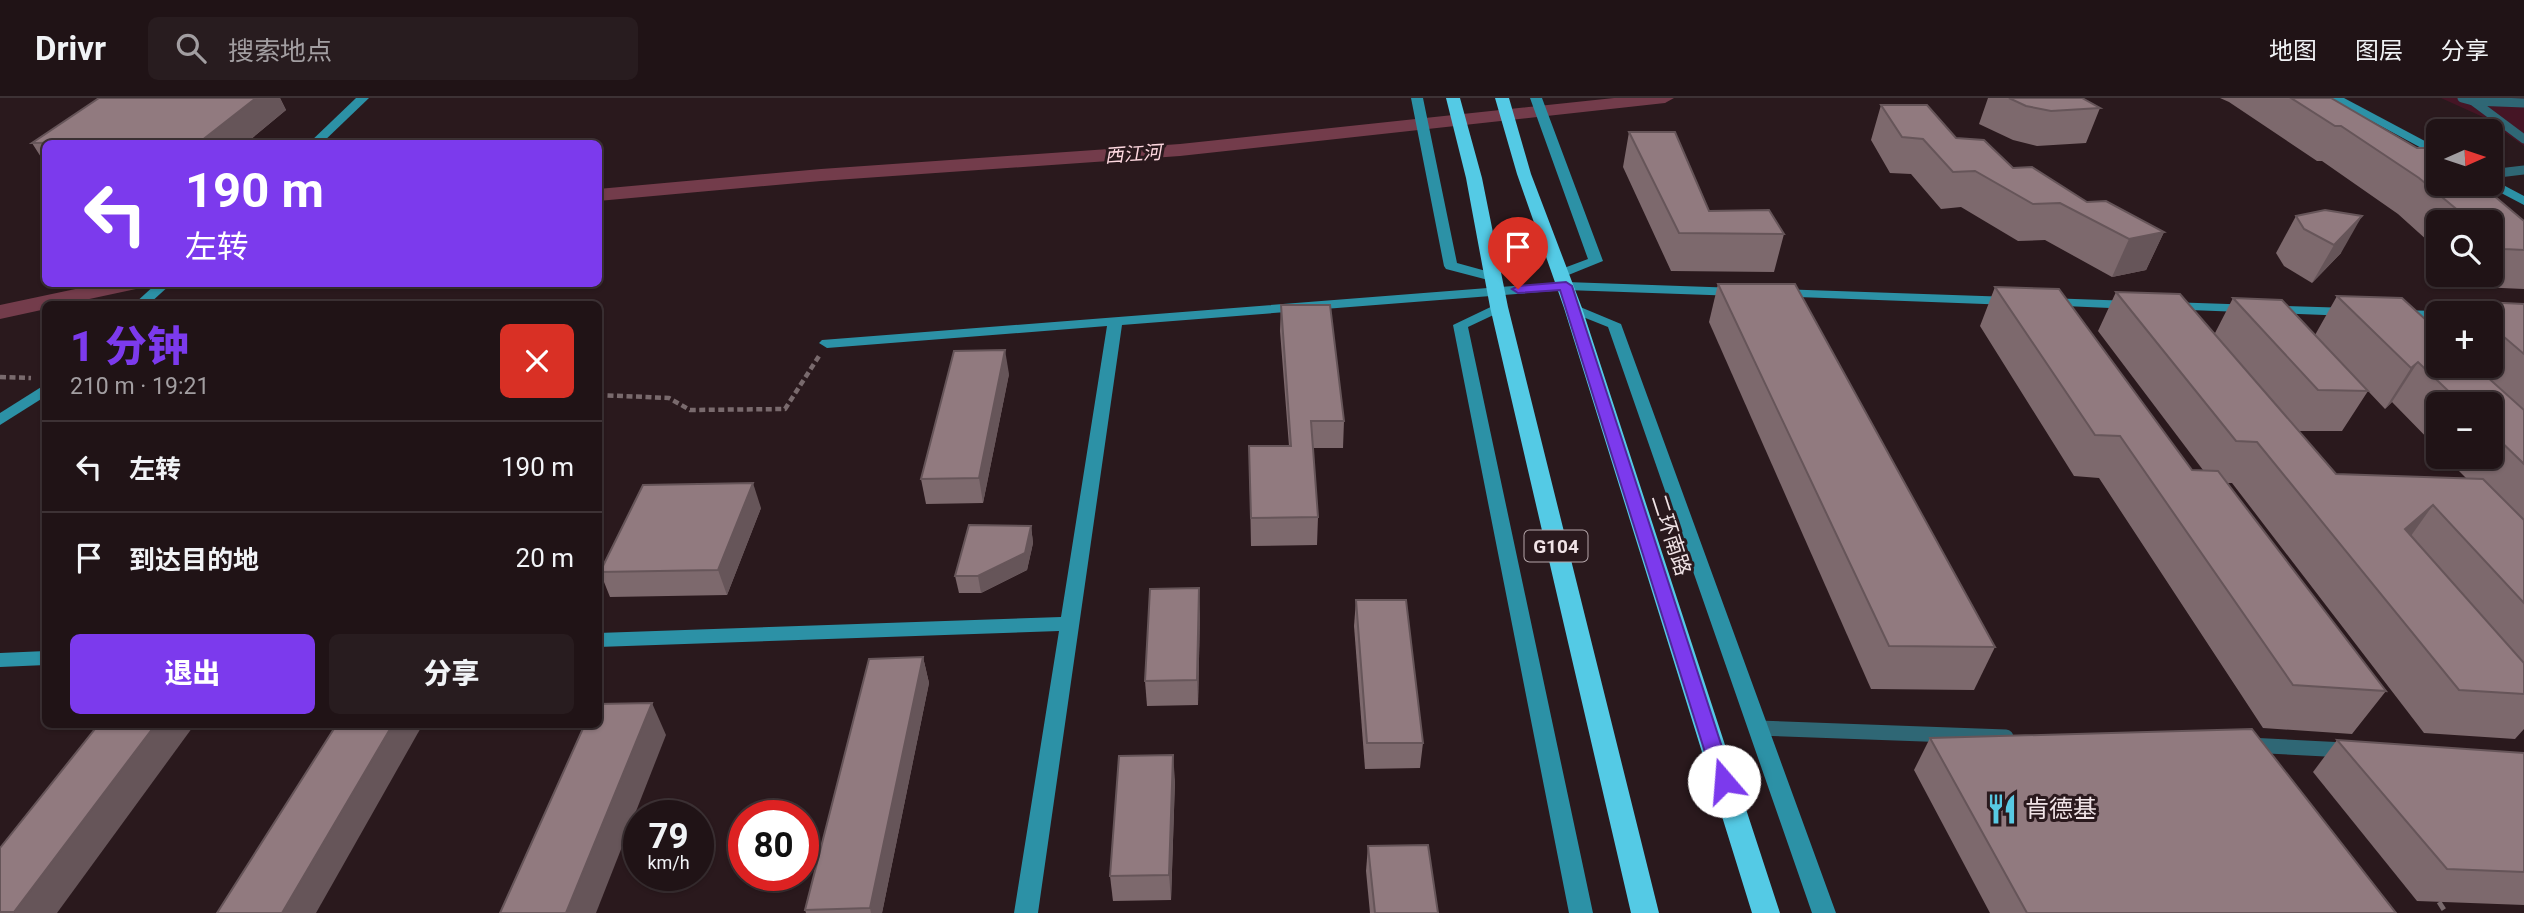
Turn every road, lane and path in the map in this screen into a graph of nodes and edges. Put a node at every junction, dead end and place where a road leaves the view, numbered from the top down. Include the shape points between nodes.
1 (363, 98) edge
2 (1453, 98) edge
3 (1502, 98) edge
4 (1536, 98) edge
5 (2335, 98) edge
6 (2462, 98) edge
7 (2473, 101) junction
8 (1418, 103) edge
9 (2524, 103) edge
10 (2524, 139) edge
11 (318, 140) edge
12 (2426, 147) edge
13 (2524, 170) edge
14 (2503, 172) edge
15 (2503, 189) edge
16 (2524, 201) edge
17 (1563, 280) junction
18 (161, 287) edge
19 (1495, 292) junction
20 (144, 301) edge
21 (1573, 308) junction
22 (2426, 315) edge
23 (1115, 321) junction
24 (827, 343) joint
25 (0, 377) edge
26 (40, 384) edge
27 (602, 395) edge
28 (0, 419) edge
29 (1070, 624) junction
30 (602, 640) edge
31 (42, 658) edge
32 (0, 660) edge
33 (1758, 728) junction
34 (2017, 737) edge
35 (2234, 745) edge
36 (2358, 751) edge
37 (2439, 902) dead end
38 (1026, 913) edge
39 (1581, 913) edge
40 (1645, 913) edge
41 (1766, 913) edge
42 (1824, 913) edge
43 (2446, 913) edge

1 - 11 street
2 - 19 highway, G104 via 1474,178
3 - 17 highway, 二环南路
4 - 17 street via 1596,261
5 - 12 street
6 - 7 lane
7 - 9 lane
7 - 10 lane
8 - 19 street via 1451,266
13 - 14 lane
15 - 16 street
17 - 19 street
17 - 21 highway, 二环南路
17 - 22 street
18 - 20 street
19 - 23 street
19 - 39 street via 1460,325
19 - 40 highway, G104
21 - 33 street via 1614,324
21 - 41 highway, 二环南路
23 - 24 street
23 - 29 street
24 - 27 path via 785,410 690,410 669,398
25 - 26 path
26 - 28 street
29 - 30 street
29 - 38 street
31 - 32 street
33 - 34 lane
33 - 42 street
35 - 36 lane
37 - 43 path

